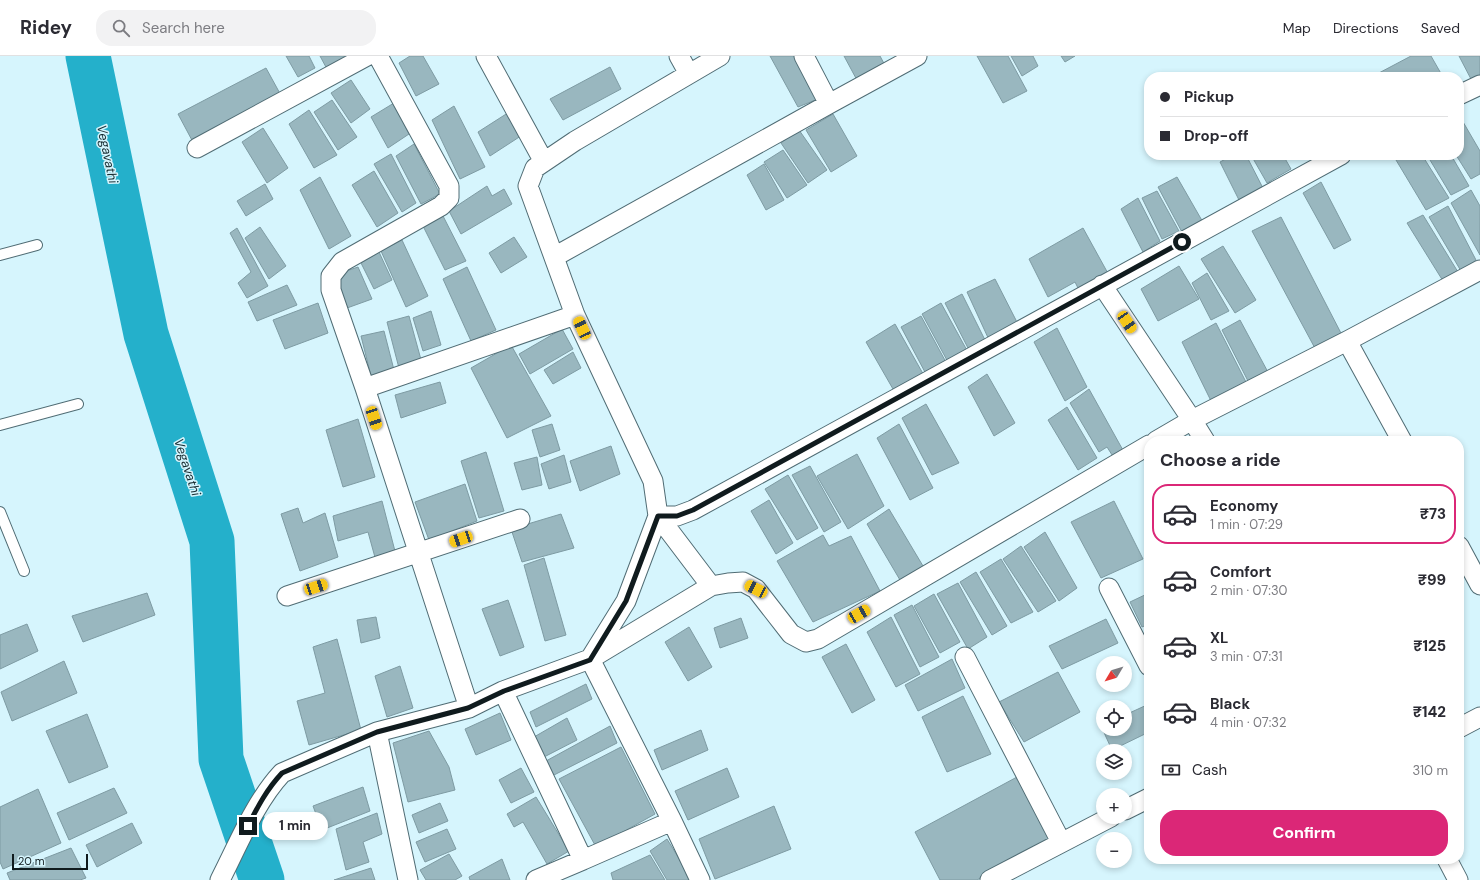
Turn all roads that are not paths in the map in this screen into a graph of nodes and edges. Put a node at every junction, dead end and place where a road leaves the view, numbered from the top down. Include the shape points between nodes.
1 (367, 56) edge
2 (378, 56) edge
3 (486, 56) edge
4 (679, 56) edge
5 (720, 56) edge
6 (804, 56) edge
7 (917, 56) edge
8 (689, 74) junction
9 (1480, 85) edge
10 (1464, 93) edge
11 (829, 104) junction
12 (197, 148) dead end
13 (1332, 160) edge
14 (544, 162) junction
15 (37, 245) dead end
16 (0, 256) edge
17 (554, 257) junction
18 (1480, 270) edge
19 (1102, 285) junction
20 (576, 315) junction
21 (1347, 340) junction
22 (365, 388) junction
23 (78, 404) dead end
24 (1192, 420) junction
25 (0, 425) edge
26 (1165, 436) edge
27 (1202, 436) edge
28 (1399, 436) edge
29 (1144, 448) edge
30 (0, 512) edge
31 (658, 516) junction
32 (520, 519) dead end
33 (417, 553) junction
34 (1464, 555) edge
35 (24, 571) dead end
36 (1480, 585) edge
37 (711, 586) junction
38 (1109, 588) dead end
39 (287, 596) dead end
40 (1144, 656) edge
41 (965, 658) dead end
42 (590, 660) junction
43 (504, 691) junction
44 (468, 708) junction
45 (1480, 717) edge
46 (1464, 725) edge
47 (377, 732) junction
48 (1144, 800) edge
49 (1132, 806) edge
50 (672, 821) junction
51 (1097, 824) edge
52 (1061, 842) junction
53 (583, 860) junction
54 (1450, 864) edge
55 (220, 880) edge
56 (408, 880) edge
57 (536, 880) edge
58 (700, 880) edge
59 (990, 880) edge
60 (1458, 880) edge

1 - 12 street
2 - 22 street via 449,186 449,198 441,206 342,262 331,276 331,290
3 - 14 street
4 - 8 street
5 - 8 street
6 - 11 street
7 - 11 street
8 - 14 street via 574,141
9 - 10 street
11 - 17 street
13 - 19 street
14 - 17 street via 535,168 528,186
15 - 16 lane
17 - 20 street
18 - 21 street
19 - 24 street
19 - 31 street via 693,510 677,516
20 - 22 street
20 - 31 street via 653,481
21 - 24 street
21 - 28 street
22 - 33 street
23 - 25 lane
24 - 26 street
24 - 27 street
29 - 37 street via 818,639 806,642 791,634 756,589 743,582
30 - 35 lane
31 - 37 street
31 - 42 street via 626,601
32 - 33 street
33 - 39 street
33 - 44 street
34 - 36 street
37 - 42 street
38 - 40 street
41 - 52 street
42 - 43 street
42 - 50 street
43 - 44 street
43 - 53 street
44 - 47 street
45 - 46 street
47 - 55 street via 282,773 262,799
47 - 56 street
48 - 49 street
50 - 53 street
50 - 58 street
51 - 52 street
52 - 59 street
53 - 57 street
54 - 60 street

